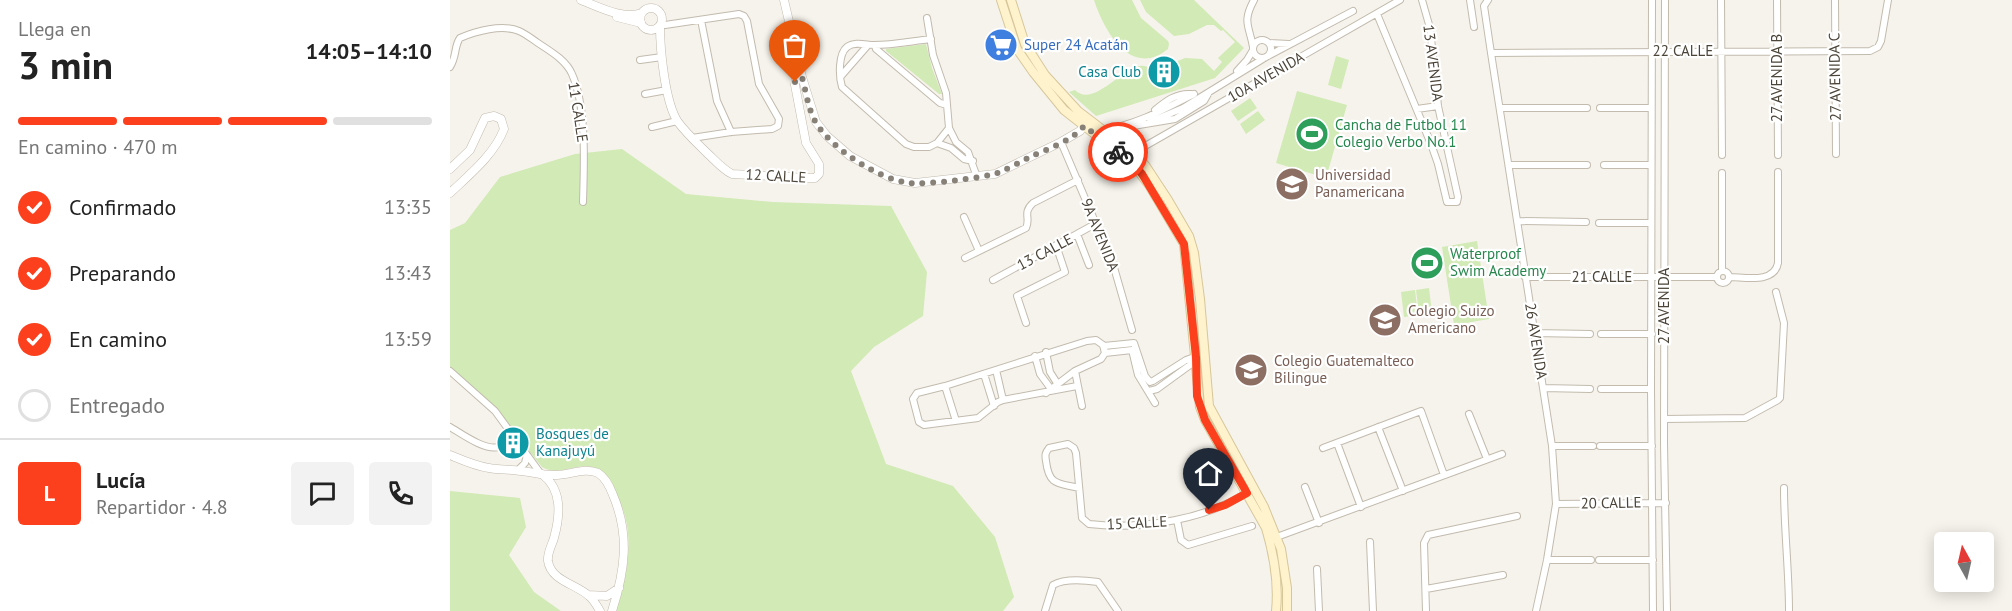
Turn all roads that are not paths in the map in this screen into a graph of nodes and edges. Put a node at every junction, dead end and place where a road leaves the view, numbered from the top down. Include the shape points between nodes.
1 (581, 0) edge
2 (650, 0) edge
3 (657, 0) edge
4 (784, 0) edge
5 (1001, 0) edge
6 (1011, 0) edge
7 (1254, 0) edge
8 (1400, 0) edge
9 (1422, 0) edge
10 (1470, 0) edge
11 (1488, 0) edge
12 (1652, 0) edge
13 (1665, 0) edge
14 (1721, 0) edge
15 (1777, 0) edge
16 (1835, 0) edge
17 (1888, 0) edge
18 (609, 11) junction
19 (658, 11) junction
20 (1353, 11) dead end
21 (644, 12) junction
22 (1377, 14) junction
23 (927, 18) dead end
24 (701, 20) junction
25 (641, 23) junction
26 (662, 25) junction
27 (1247, 27) junction
28 (1474, 27) dead end
29 (651, 30) junction
30 (931, 39) junction
31 (1266, 41) junction
32 (1293, 44) junction
33 (871, 45) junction
34 (1253, 48) junction
35 (1653, 51) junction
36 (1666, 51) junction
37 (1722, 51) junction
38 (1491, 52) junction
39 (1777, 52) junction
40 (1834, 52) junction
41 (661, 53) junction
42 (1267, 57) junction
43 (640, 60) dead end
44 (450, 66) edge
45 (1233, 76) junction
46 (802, 77) junction
47 (840, 78) junction
48 (668, 90) junction
49 (1209, 92) junction
50 (645, 94) dead end
51 (947, 105) junction
52 (1438, 106) junction
53 (1500, 108) junction
54 (1587, 108) dead end
55 (1600, 108) dead end
56 (1651, 108) junction
57 (1417, 110) junction
58 (1150, 119) junction
59 (677, 121) junction
60 (1086, 123) junction
61 (652, 127) dead end
62 (949, 128) junction
63 (1101, 129) junction
64 (730, 132) junction
65 (693, 138) junction
66 (956, 142) junction
67 (1061, 142) junction
68 (937, 143) junction
69 (951, 148) junction
70 (1129, 151) junction
71 (1836, 154) dead end
72 (1722, 155) dead end
73 (1778, 155) dead end
74 (973, 161) junction
75 (1509, 165) junction
76 (1587, 165) dead end
77 (1604, 165) dead end
78 (1651, 165) junction
79 (450, 169) edge
80 (1778, 172) dead end
81 (1722, 173) dead end
82 (977, 177) junction
83 (1078, 180) junction
84 (450, 193) edge
85 (583, 202) dead end
86 (963, 217) dead end
87 (1517, 221) junction
88 (1586, 222) dead end
89 (1097, 223) junction
90 (1599, 223) dead end
91 (1651, 223) junction
92 (1077, 234) junction
93 (1056, 245) junction
94 (979, 251) junction
95 (964, 258) dead end
96 (1089, 265) dead end
97 (1722, 270) junction
98 (1729, 276) junction
99 (1525, 277) junction
100 (1651, 277) junction
101 (1664, 277) junction
102 (1716, 277) junction
103 (993, 280) dead end
104 (1776, 292) dead end
105 (1026, 323) dead end
106 (1132, 330) dead end
107 (1534, 333) junction
108 (1590, 334) dead end
109 (1601, 334) dead end
110 (1652, 334) junction
111 (1104, 350) junction
112 (1046, 352) junction
113 (1035, 356) junction
114 (1197, 357) junction
115 (996, 370) junction
116 (450, 371) edge
117 (1075, 371) junction
118 (984, 374) junction
119 (450, 377) edge
120 (459, 378) junction
121 (1145, 379) junction
122 (1057, 383) junction
123 (945, 386) junction
124 (1077, 386) junction
125 (1544, 388) junction
126 (1590, 388) dead end
127 (1601, 389) dead end
128 (1651, 389) junction
129 (1048, 391) junction
130 (1149, 391) junction
131 (1004, 400) junction
132 (1155, 403) dead end
133 (994, 406) junction
134 (1082, 406) dead end
135 (1469, 414) dead end
136 (1664, 419) junction
137 (956, 422) junction
138 (1378, 427) junction
139 (450, 428) edge
140 (513, 435) junction
141 (1337, 443) junction
142 (1552, 446) junction
143 (1652, 446) junction
144 (1323, 448) dead end
145 (527, 454) junction
146 (1502, 454) dead end
147 (450, 455) edge
148 (1487, 459) junction
149 (518, 470) junction
150 (541, 474) junction
151 (1444, 475) junction
152 (560, 476) junction
153 (1305, 487) dead end
154 (554, 488) junction
155 (1079, 488) junction
156 (1784, 488) dead end
157 (1250, 490) junction
158 (1403, 491) junction
159 (1653, 502) junction
160 (1666, 503) junction
161 (1556, 504) junction
162 (1361, 507) junction
163 (1517, 516) dead end
164 (1177, 520) junction
165 (1318, 523) junction
166 (1252, 526) dead end
167 (1273, 539) junction
168 (1370, 543) dead end
169 (1547, 560) junction
170 (1653, 560) junction
171 (1317, 569) dead end
172 (1503, 575) dead end
173 (619, 588) junction
174 (1426, 589) junction
175 (588, 595) junction
176 (600, 611) edge
177 (612, 611) edge
178 (1045, 611) edge
179 (1118, 611) edge
180 (1276, 611) edge
181 (1287, 611) edge
182 (1319, 611) edge
183 (1372, 611) edge
184 (1426, 611) edge
185 (1536, 611) edge
186 (1653, 611) edge
187 (1667, 611) edge
188 (1789, 611) edge

1 - 18 street
2 - 21 street
3 - 19 street
4 - 46 street
5 - 60 main road via 1023,58 1064,110
6 - 60 main road via 1025,44 1037,64
7 - 27 street via 1248,11
8 - 22 street, 10A AVENIDA
9 - 52 street, 13 AVENIDA via 1430,28
10 - 28 street
11 - 38 street, 26 AVENIDA via 1484,6
12 - 35 street, 27 AVENIDA
13 - 36 street, 27 AVENIDA
14 - 37 street
15 - 39 street, 27 AVENIDA B
16 - 40 street, 27 AVENIDA C
17 - 40 street, 22 CALLE via 1881,41 1875,49
18 - 21 street via 632,16
18 - 25 street
19 - 21 street via 652,8
19 - 26 street
20 - 32 street
21 - 25 street
22 - 57 street, 13 AVENIDA
22 - 70 street, 10A AVENIDA
23 - 30 street
24 - 26 street
24 - 64 street via 717,101
24 - 64 street via 739,14 746,19 759,84 779,119 778,126 772,129
25 - 29 street
26 - 29 street
26 - 41 street
27 - 31 street
27 - 34 street
29 - 41 street
30 - 33 street
30 - 51 street
31 - 32 street
31 - 34 street via 1256,42
31 - 42 street via 1271,51
32 - 42 street
33 - 47 street
33 - 47 street via 852,44 844,50
33 - 51 street
34 - 42 street via 1257,57
34 - 45 street
35 - 36 street, 22 CALLE
35 - 38 street, 22 CALLE
35 - 56 street, 27 AVENIDA
36 - 37 street, 22 CALLE
36 - 101 street, 27 AVENIDA
37 - 39 street, 22 CALLE
37 - 72 street
38 - 53 street, 26 AVENIDA
39 - 40 street, 22 CALLE
39 - 73 street, 27 AVENIDA B
40 - 71 street, 27 AVENIDA C
41 - 43 street
41 - 48 street
42 - 45 street
44 - 85 street, 11 CALLE via 460,38 504,28 527,35 565,64 572,73 581,115
45 - 49 street
46 - 65 street, 12 CALLE via 795,85 806,143 820,165 815,178 732,174
46 - 82 street via 816,122 853,158 907,183
47 - 68 street via 842,87 906,144 922,148
48 - 50 street
48 - 59 street
49 - 58 street via 1176,111
49 - 58 street via 1194,94
51 - 62 street
52 - 57 street
52 - 57 street, 13 AVENIDA via 1458,197 1450,203
53 - 54 street
53 - 75 street, 26 AVENIDA
55 - 56 street
56 - 78 street, 27 AVENIDA
58 - 63 street
58 - 70 street via 1130,128 1126,135
59 - 61 street
59 - 65 street
60 - 63 main road
60 - 67 street
60 - 114 main road via 1133,164 1184,244
62 - 66 street
62 - 68 street
63 - 70 main road
64 - 65 street
66 - 69 street
66 - 74 street
67 - 82 street via 1000,172
67 - 83 street, 9A AVENIDA
68 - 69 street
69 - 74 street
70 - 114 main road via 1155,179 1192,244 1200,299
74 - 82 street
75 - 76 street
75 - 87 street, 26 AVENIDA
77 - 78 street
78 - 91 street, 27 AVENIDA
79 - 84 street via 470,150 485,119 490,116 502,121 504,128 498,140
80 - 98 street via 1775,272 1767,277
81 - 97 street
83 - 89 street, 9A AVENIDA
83 - 94 street via 1033,203 1026,211 1026,228
86 - 94 street
87 - 88 street
87 - 99 street, 26 AVENIDA
89 - 92 street, 13 CALLE
89 - 106 street, 9A AVENIDA
90 - 91 street
91 - 100 street, 27 AVENIDA
92 - 93 street, 13 CALLE
92 - 96 street
93 - 103 street, 13 CALLE
93 - 105 street via 1065,272 1017,296
94 - 95 street
97 - 98 street
97 - 102 street
98 - 102 street, 21 CALLE via 1724,283
99 - 100 street, 21 CALLE
99 - 107 street, 26 AVENIDA
100 - 101 street, 21 CALLE
100 - 110 street, 27 AVENIDA
101 - 102 street, 21 CALLE
101 - 136 street, 27 AVENIDA
104 - 136 street via 1784,322 1780,398 1745,418
107 - 108 street
107 - 125 street, 26 AVENIDA
109 - 110 street
110 - 128 street, 27 AVENIDA
111 - 112 street via 1098,341 1090,340
111 - 117 street via 1101,359
111 - 121 street via 1132,350
111 - 121 street via 1132,342
112 - 113 street
112 - 122 street
113 - 115 street
113 - 129 street
114 - 121 street via 1153,381
114 - 130 street via 1158,389
114 - 157 main road via 1197,396 1203,415
115 - 118 street
115 - 131 street
116 - 120 street
117 - 122 street
117 - 124 street
118 - 123 street
118 - 133 street
119 - 120 street
120 - 140 street via 495,411
121 - 130 street
122 - 129 street
123 - 137 street
123 - 137 street via 914,396 919,422
124 - 129 street
124 - 134 street
125 - 126 street
125 - 142 street, 26 AVENIDA
127 - 128 street
128 - 143 street, 27 AVENIDA
129 - 131 street
130 - 132 street
131 - 133 street
133 - 137 street via 981,417
135 - 148 street
136 - 160 street, 27 AVENIDA
138 - 141 street
138 - 151 street via 1421,411
138 - 158 street
139 - 140 street via 496,448
140 - 145 street
141 - 144 street
141 - 162 street
142 - 143 street
142 - 161 street, 26 AVENIDA
143 - 159 street, 27 AVENIDA
145 - 149 street
145 - 150 street
146 - 148 street
147 - 149 street via 484,467
148 - 151 street
149 - 150 street
150 - 152 street
150 - 154 street
151 - 158 street
152 - 154 street
152 - 173 street via 592,472 604,478 610,487 624,535
153 - 165 street
154 - 175 street via 558,515 549,562 562,580
155 - 155 street, 15 CALLE via 1074,448 1068,444 1049,448 1045,455 1049,477 1056,483
155 - 164 street, 15 CALLE via 1082,518 1089,524 1116,526
156 - 188 street
157 - 164 street, 15 CALLE via 1225,505
157 - 167 main road
158 - 162 street
159 - 160 street, 20 CALLE
159 - 161 street, 20 CALLE
159 - 170 street, 27 AVENIDA
160 - 187 street, 27 AVENIDA
161 - 169 street, 26 AVENIDA
162 - 165 street
163 - 174 street via 1428,535 1424,543
164 - 166 street via 1181,540 1190,545
165 - 167 street
167 - 180 main road
167 - 181 main road via 1284,560
168 - 183 street
169 - 170 street
169 - 185 street, 26 AVENIDA
170 - 186 street, 27 AVENIDA
171 - 182 street
172 - 174 street
173 - 175 street via 607,596
173 - 177 street
174 - 184 street
175 - 176 street
178 - 179 street via 1053,585 1089,581 1098,582

